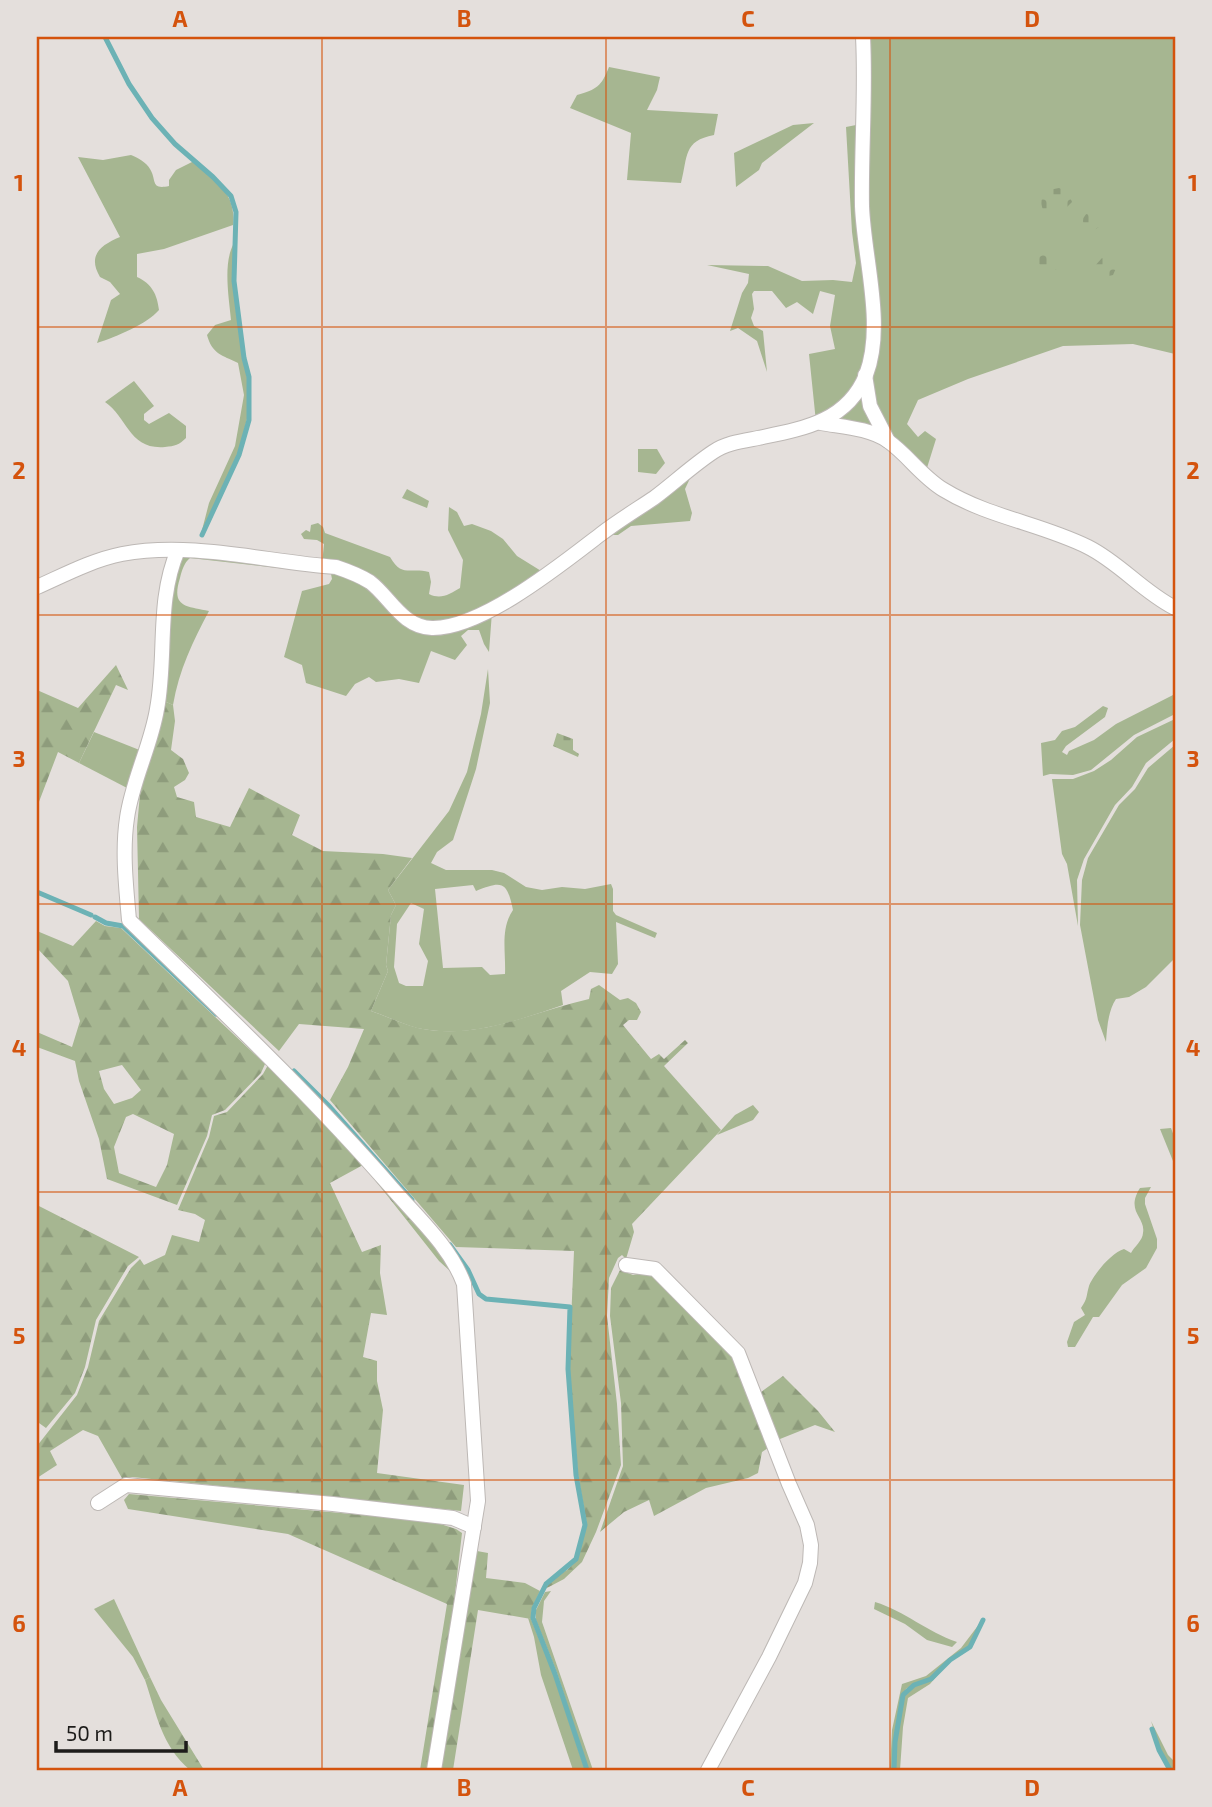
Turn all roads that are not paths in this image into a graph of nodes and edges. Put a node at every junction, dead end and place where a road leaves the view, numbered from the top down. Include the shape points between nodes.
1 (863, 37) edge
2 (865, 375) junction
3 (821, 423) junction
4 (888, 441) junction
5 (178, 550) junction
6 (37, 587) edge
7 (1175, 608) edge
8 (626, 1265) dead end
9 (98, 1503) dead end
10 (474, 1527) junction
11 (434, 1770) edge
12 (708, 1770) edge

1 - 2 street via 862,209 873,348
2 - 3 street via 845,406
2 - 4 street via 870,406
3 - 4 street via 867,431
3 - 5 street via 735,442 715,451 548,576 470,619 432,628 408,620 371,583 345,570
4 - 7 street via 942,489 1089,547
5 - 6 street via 123,554
5 - 10 street via 165,591 157,710 127,817 124,864 129,920 278,1065 458,1267 464,1284 478,1501
8 - 12 street via 655,1269 738,1353 811,1545 805,1583
9 - 10 street via 127,1485 453,1518
10 - 11 street

